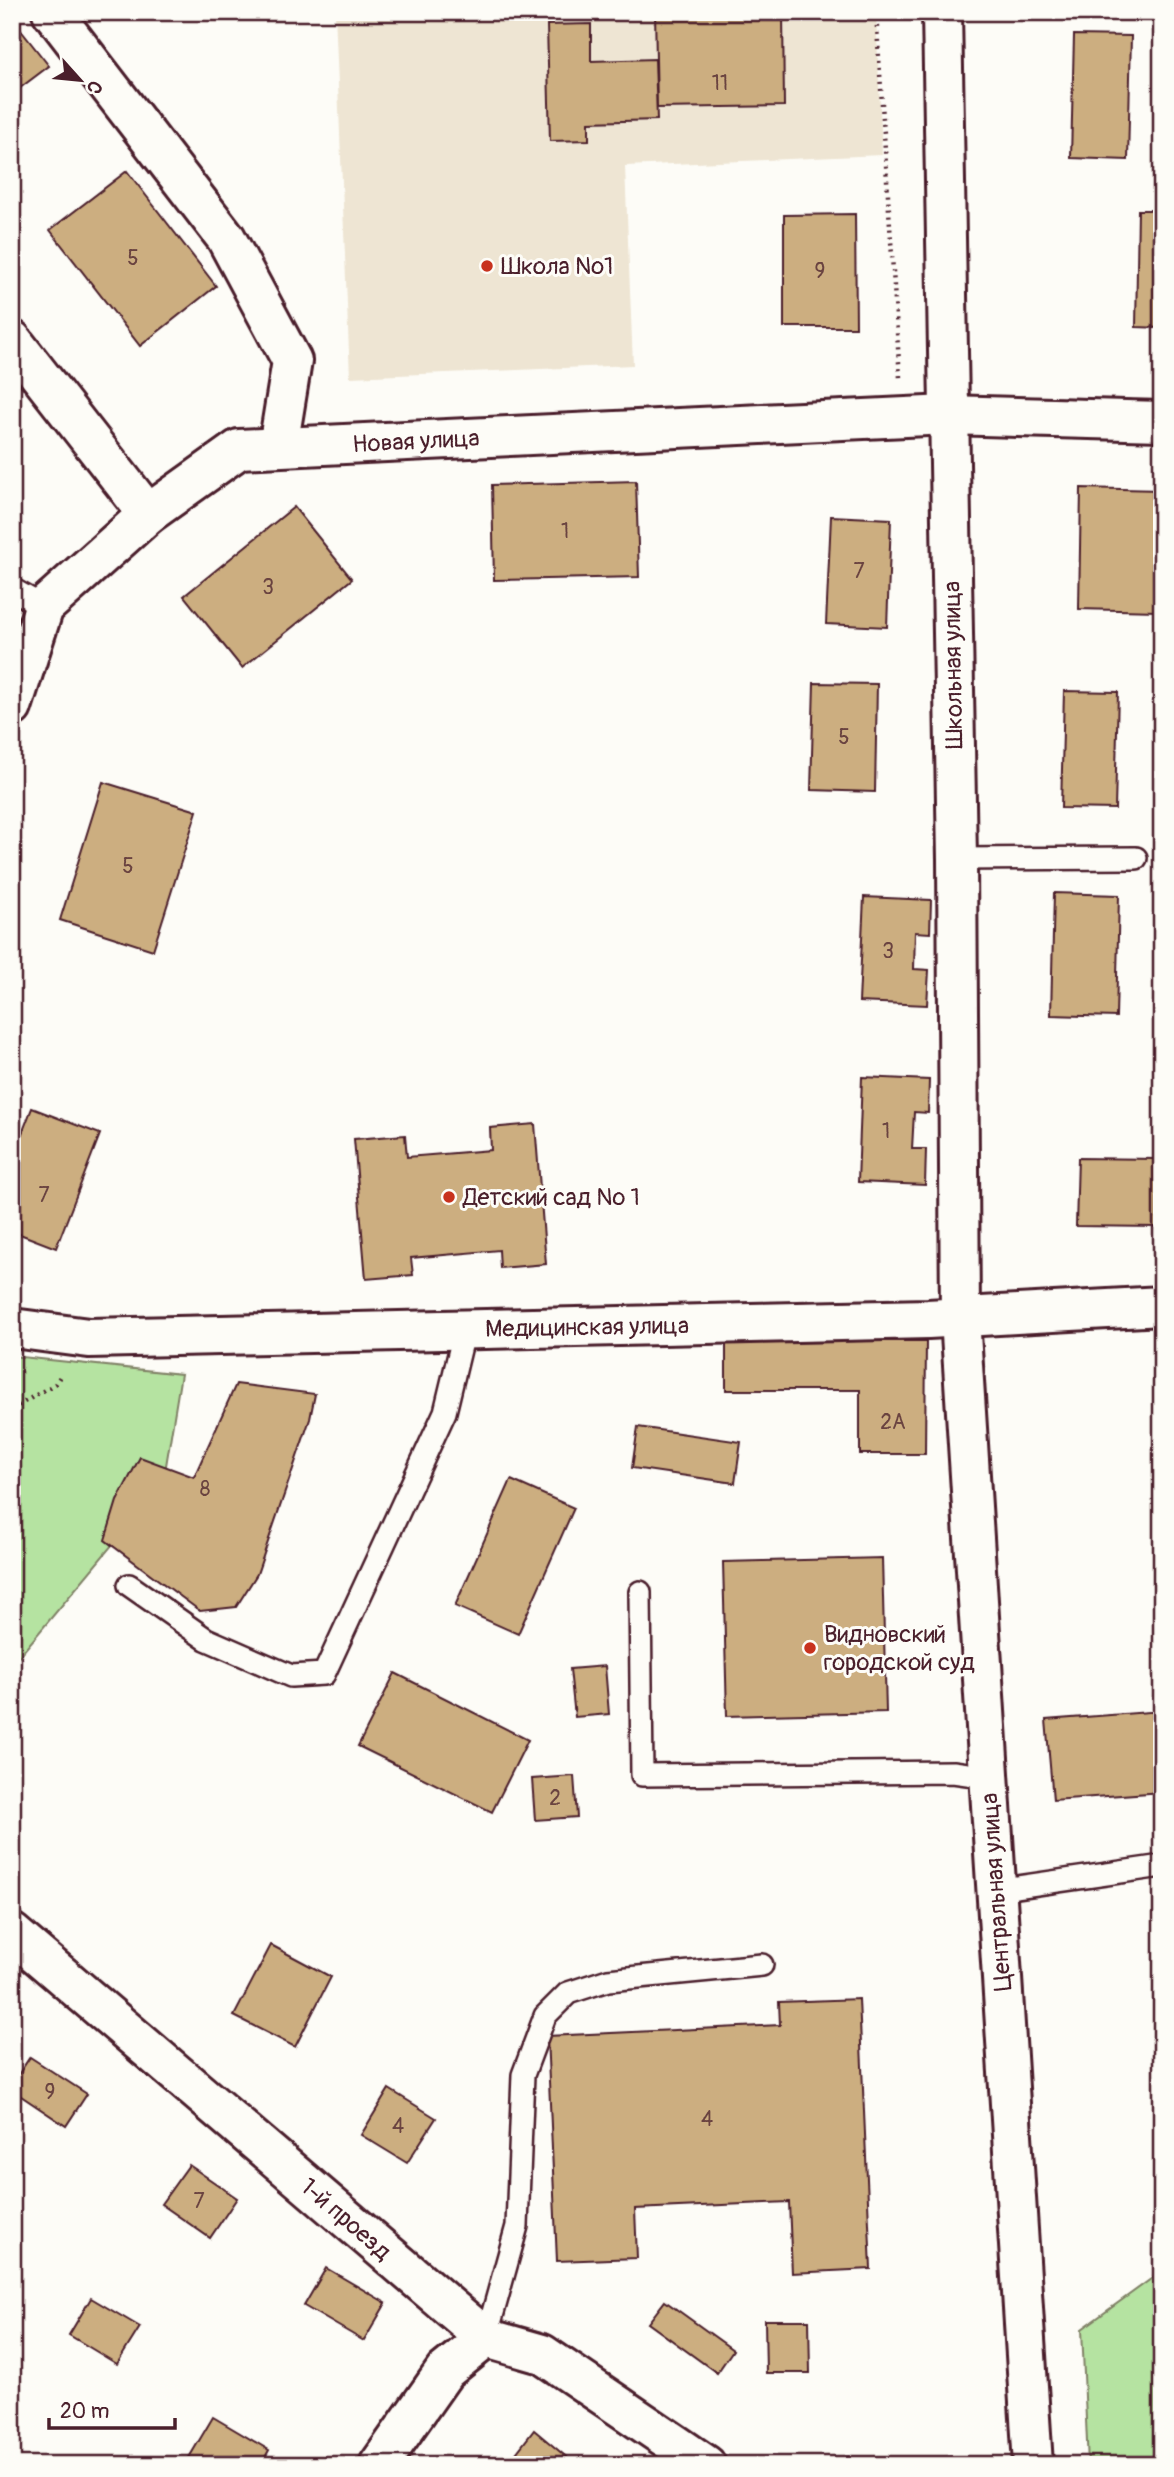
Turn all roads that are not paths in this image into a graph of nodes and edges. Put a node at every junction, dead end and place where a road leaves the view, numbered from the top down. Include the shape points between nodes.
1 (52, 12) edge
2 (942, 12) edge
3 (12, 340) edge
4 (948, 415) junction
5 (1162, 421) edge
6 (278, 447) junction
7 (148, 514) junction
8 (28, 598) edge
9 (12, 707) edge
10 (1136, 858) dead end
11 (957, 859) junction
12 (1162, 1306) edge
13 (960, 1318) junction
14 (12, 1328) edge
15 (465, 1329) junction
16 (129, 1585) dead end
17 (640, 1592) dead end
18 (989, 1777) junction
19 (1162, 1866) edge
20 (996, 1890) junction
21 (12, 1933) edge
22 (762, 1965) dead end
23 (486, 2338) junction
24 (379, 2465) edge
25 (706, 2465) edge
26 (1033, 2465) edge

1 - 6 street via 226,238 292,361
2 - 4 street, Школьная улица
3 - 7 street
4 - 5 street, Новая улица
4 - 6 street, Новая улица
4 - 11 street, Школьная улица
6 - 7 street, Новая улица via 239,449
7 - 8 street, Новая улица
8 - 9 street, Новая улица
10 - 11 lane
11 - 13 street, Школьная улица
12 - 13 street, Медицинская улица
13 - 15 street, Медицинская улица
13 - 18 street, Центральная улица
14 - 15 street, Медицинская улица via 89,1338
15 - 16 lane via 445,1412 324,1674 291,1676 206,1639
17 - 18 lane via 642,1775 953,1772
18 - 20 street, Центральная улица
19 - 20 lane
20 - 26 street, Центральная улица
21 - 23 street, 1-й проезд
22 - 23 lane via 608,1980 568,1993 545,2016 523,2075 517,2226
23 - 24 street via 446,2371
23 - 25 street, 1-й проезд via 542,2354

